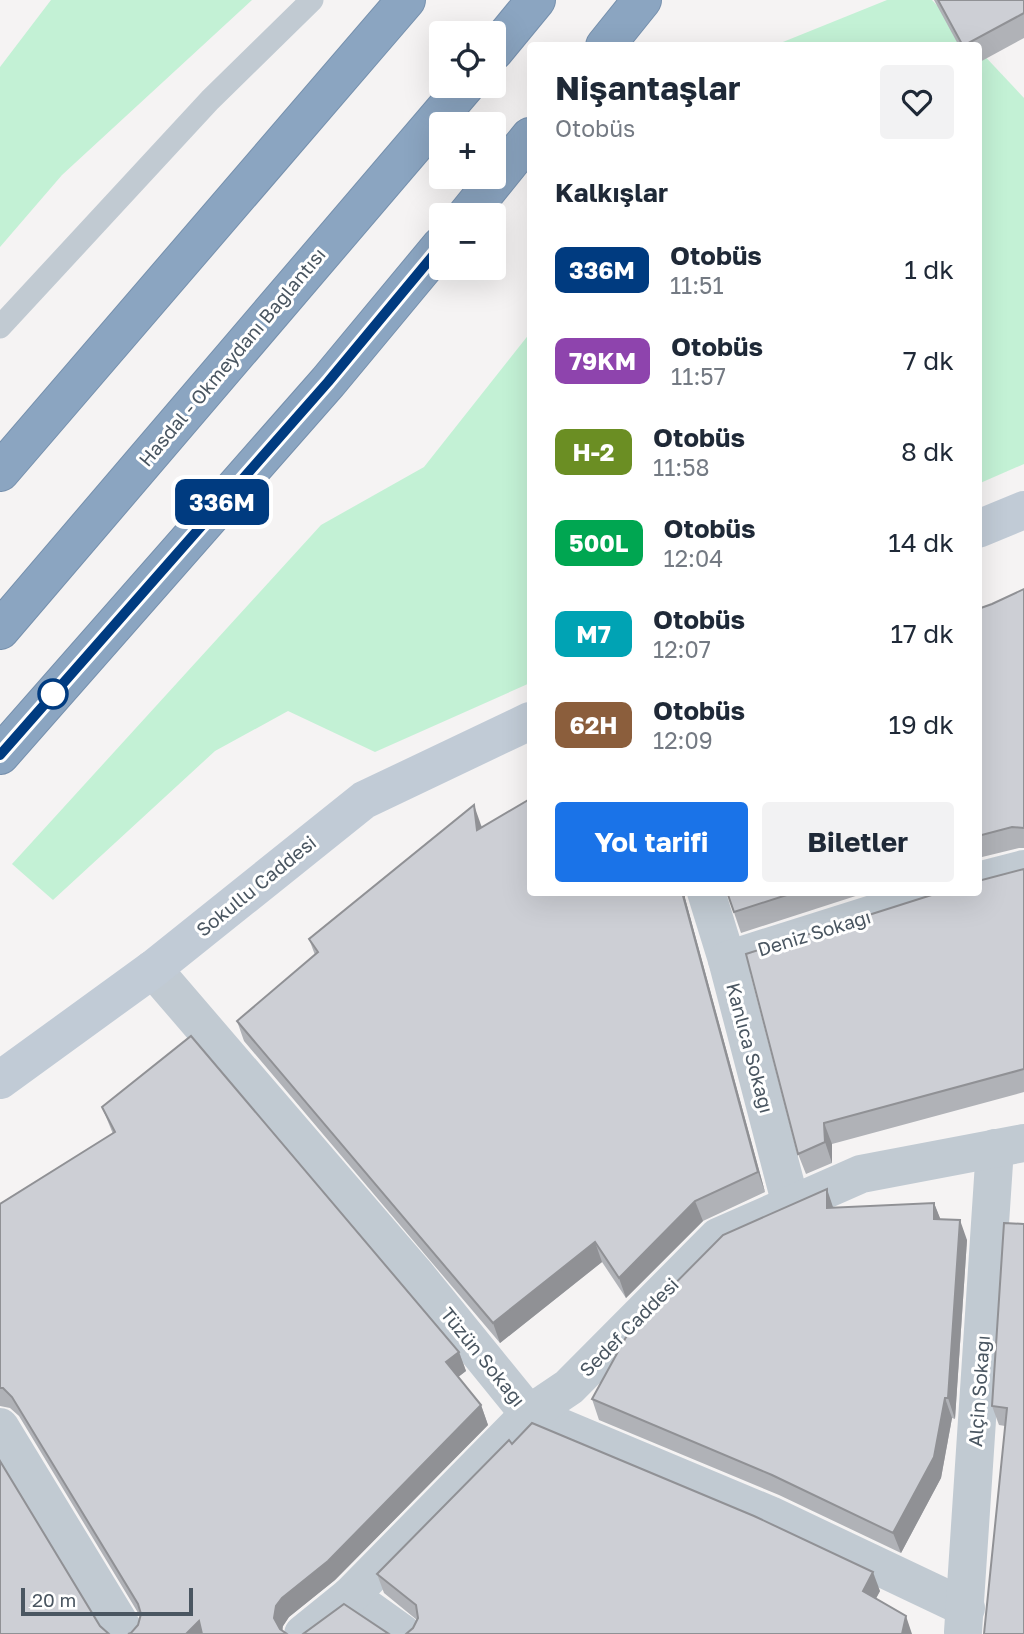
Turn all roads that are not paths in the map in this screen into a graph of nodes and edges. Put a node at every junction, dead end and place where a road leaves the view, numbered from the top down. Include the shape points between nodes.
1 (312, 0) edge
2 (406, 0) edge
3 (537, 0) edge
4 (642, 0) edge
5 (506, 37) edge
6 (608, 42) edge
7 (455, 98) edge
8 (527, 141) edge
9 (477, 203) edge
10 (429, 260) edge
11 (0, 327) edge
12 (0, 472) edge
13 (1024, 510) edge
14 (982, 527) edge
15 (0, 630) edge
16 (527, 722) edge
17 (0, 755) edge
18 (1024, 869) edge
19 (982, 880) edge
20 (707, 896) edge
21 (929, 896) edge
22 (727, 960) junction
23 (153, 969) junction
24 (0, 1080) edge
25 (1009, 1146) edge
26 (791, 1205) junction
27 (529, 1414) junction
28 (0, 1427) edge
29 (350, 1596) junction
30 (965, 1621) edge
31 (126, 1634) edge
32 (303, 1634) edge
33 (403, 1634) edge

1 - 11 lane via 210,100
2 - 12 highway
3 - 5 highway
4 - 6 highway
7 - 15 highway, Hasdal - Okmeydanı Bağlantısı
8 - 9 highway
10 - 17 highway
13 - 14 main road
16 - 23 main road, Sokullu Caddesi via 364,800
18 - 19 street
20 - 22 street, Kanlıca Sokağı
21 - 22 street, Deniz Sokağı
22 - 26 street, Kanlıca Sokağı
23 - 24 main road, Sokullu Caddesi
23 - 27 street, Tüzün Sokağı via 417,1276
25 - 26 street, Sedef Caddesi via 861,1174
25 - 30 street, Alçin Sokağı
26 - 27 street, Sedef Caddesi via 718,1237 569,1387
27 - 29 street, Sedef Caddesi
27 - 30 street, Tüzün Sokağı via 770,1515
28 - 31 street
29 - 32 street, Sedef Caddesi
29 - 33 street

